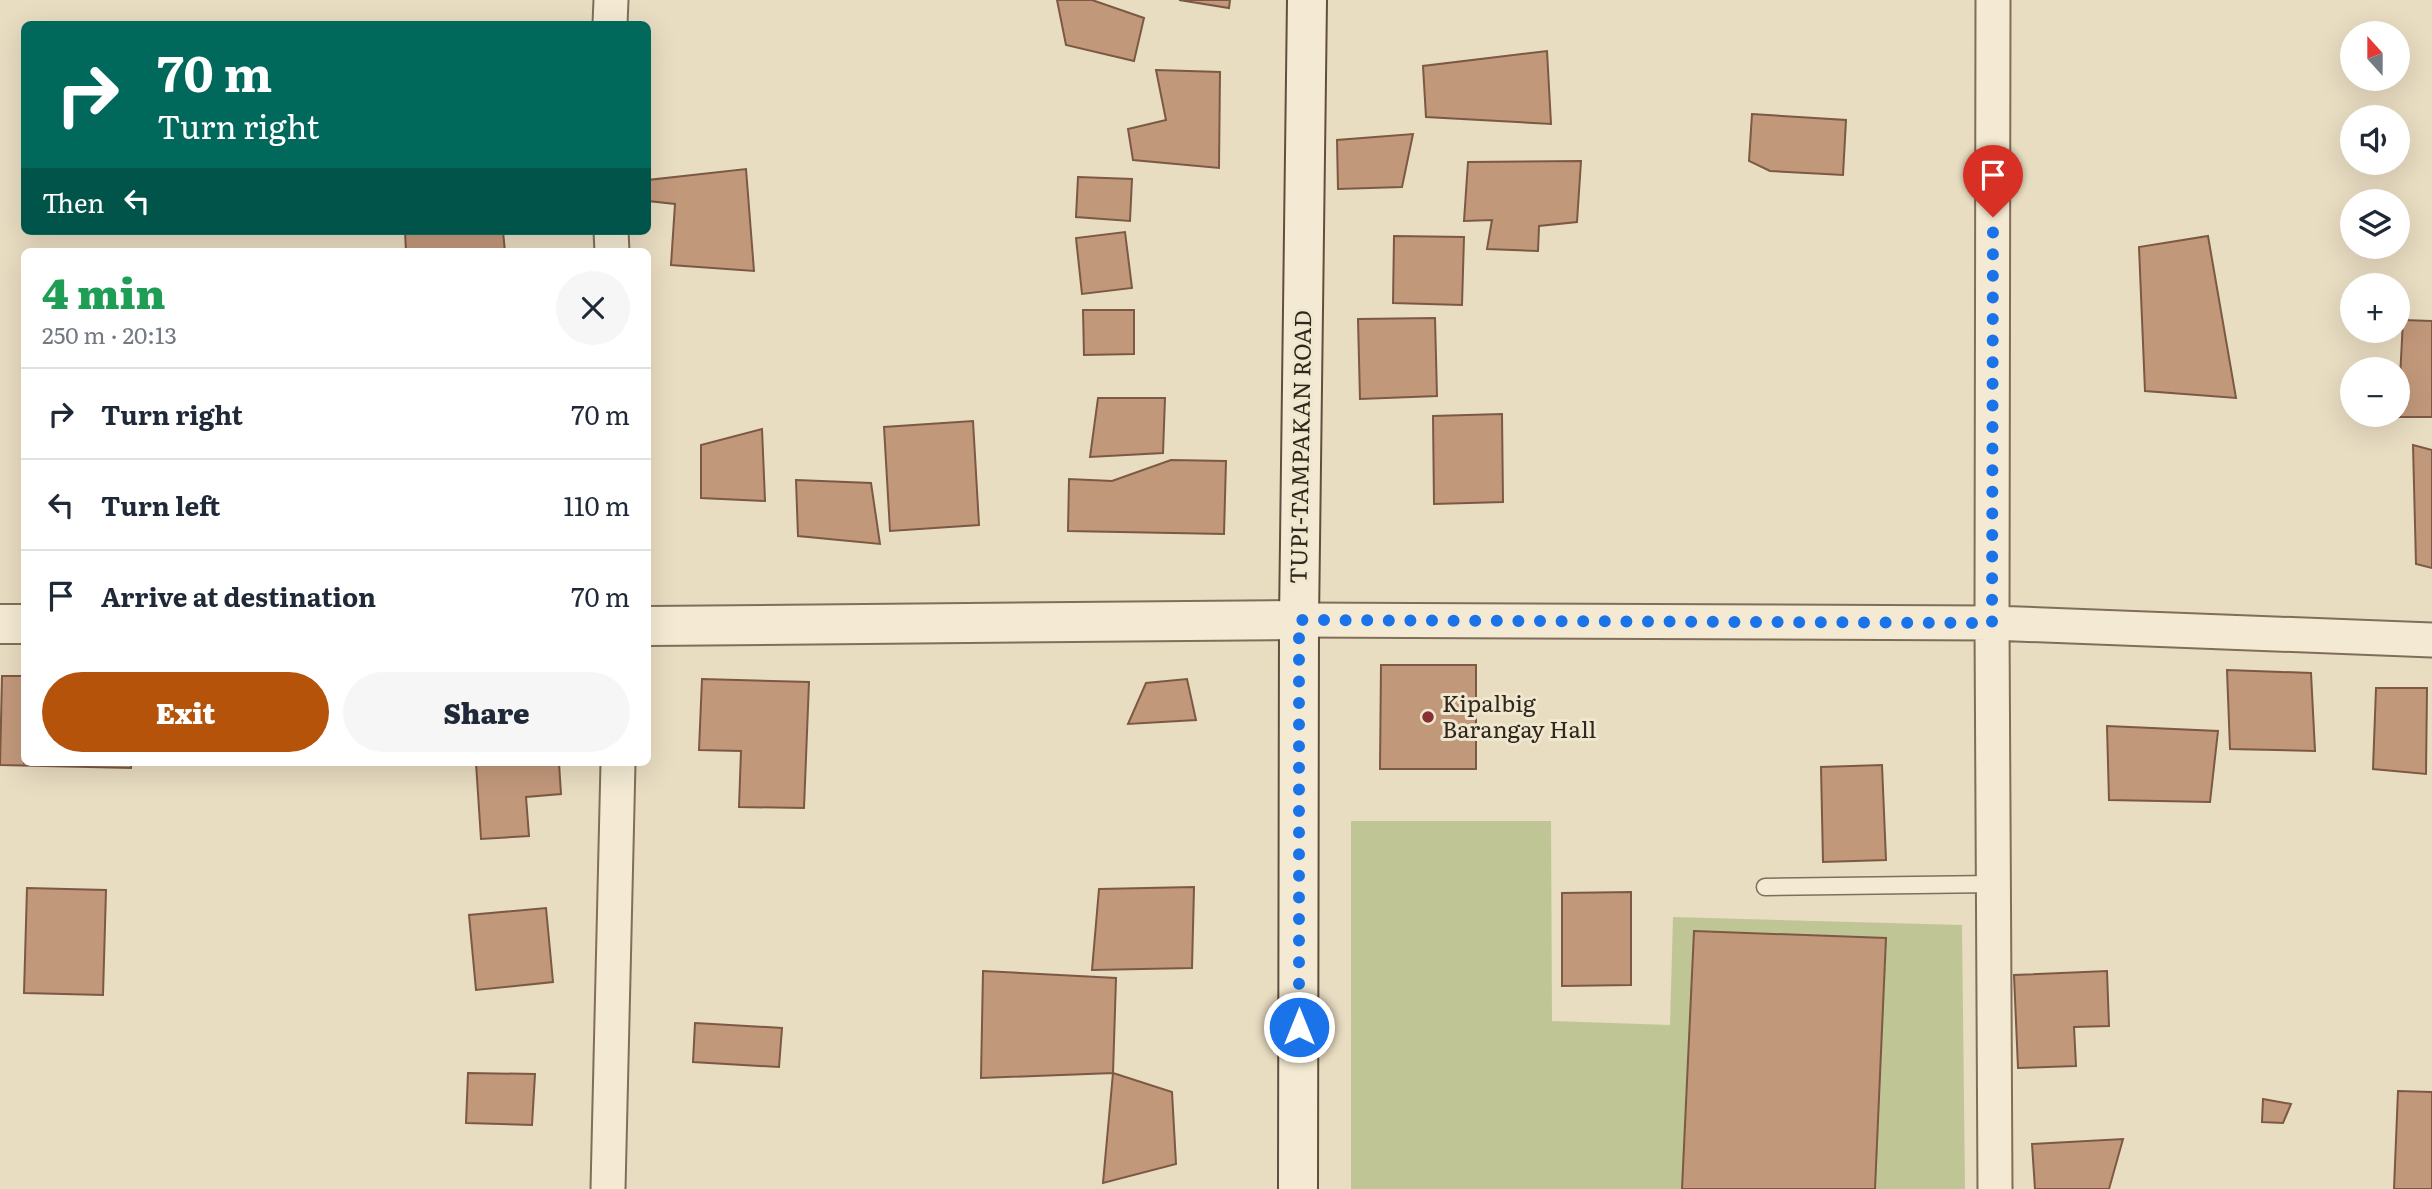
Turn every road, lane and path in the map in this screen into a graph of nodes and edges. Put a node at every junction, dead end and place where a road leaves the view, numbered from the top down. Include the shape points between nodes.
1 (611, 0) edge
2 (1307, 0) edge
3 (1993, 0) edge
4 (611, 21) edge
5 (1299, 620) junction
6 (1992, 623) junction
7 (0, 624) edge
8 (21, 624) edge
9 (651, 626) edge
10 (2432, 640) edge
11 (618, 766) edge
12 (1994, 884) junction
13 (1765, 887) dead end
14 (608, 1189) edge
15 (1298, 1189) edge
16 (1996, 1189) edge

1 - 4 street
2 - 5 main road, TUPI-TAMPAKAN ROAD
3 - 6 street
5 - 6 street
5 - 9 main road
5 - 15 main road, TUPI-TAMPAKAN ROAD
6 - 10 street
6 - 12 street
7 - 8 main road
11 - 14 street
12 - 13 lane
12 - 16 street

